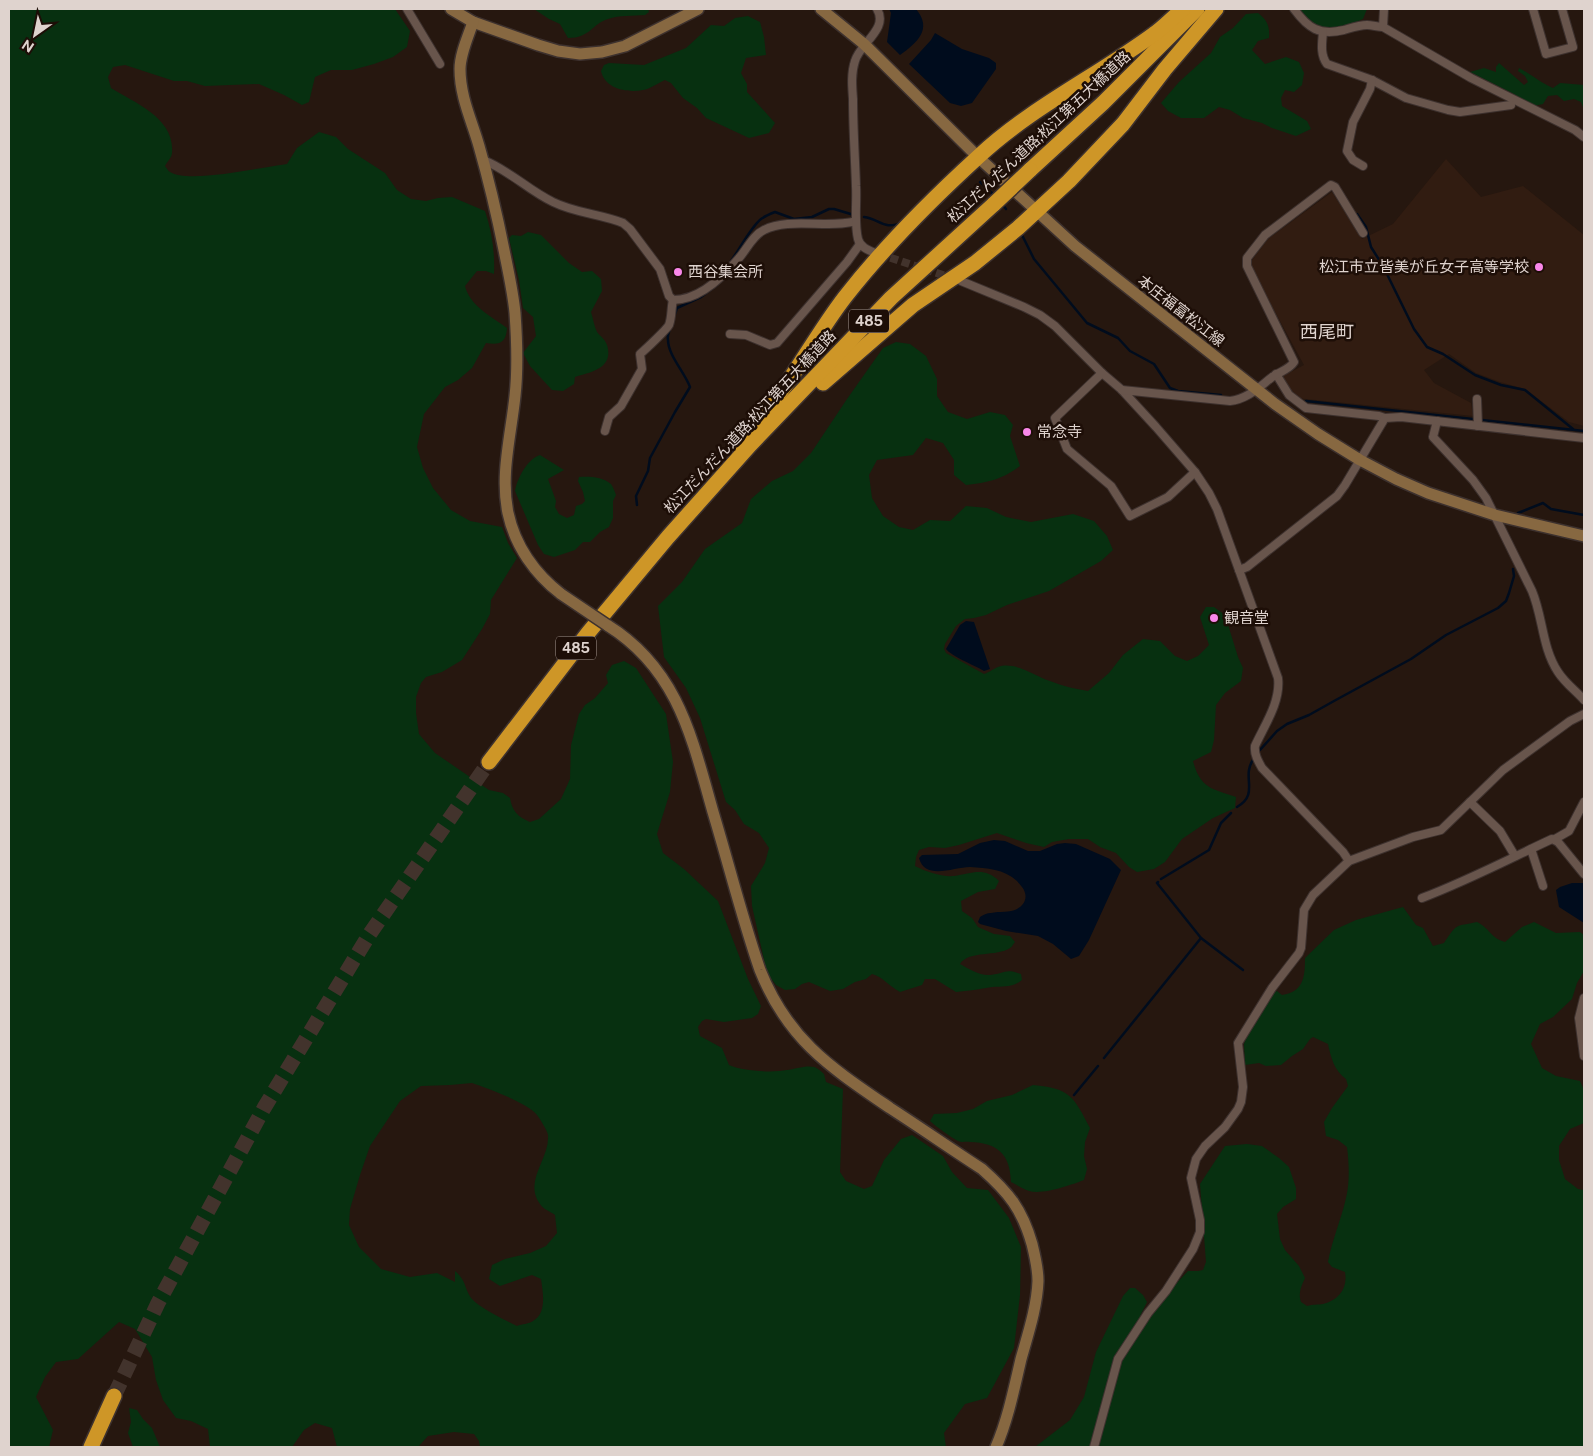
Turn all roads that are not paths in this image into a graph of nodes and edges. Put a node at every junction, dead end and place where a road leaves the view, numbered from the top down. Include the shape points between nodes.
1 (407, 9) edge
2 (451, 9) edge
3 (698, 9) edge
4 (821, 9) edge
5 (877, 9) edge
6 (1183, 9) edge
7 (1196, 9) edge
8 (1216, 9) edge
9 (1294, 9) edge
10 (1384, 9) edge
11 (1533, 9) edge
12 (1562, 9) edge
13 (473, 22) junction
14 (1383, 27) junction
15 (1323, 32) junction
16 (864, 44) junction
17 (440, 64) dead end
18 (1372, 80) junction
19 (1511, 105) dead end
20 (1584, 137) edge
21 (978, 157) junction
22 (483, 160) junction
23 (1363, 166) dead end
24 (1036, 212) junction
25 (856, 222) junction
26 (1363, 233) dead end
27 (860, 244) junction
28 (875, 252) tunnel mouth
29 (961, 281) tunnel mouth
30 (672, 300) junction
31 (730, 334) dead end
32 (1102, 373) junction
33 (1276, 374) junction
34 (1257, 389) junction
35 (1122, 390) junction
36 (1477, 399) dead end
37 (1385, 418) junction
38 (1437, 421) junction
39 (1478, 422) junction
40 (606, 431) dead end
41 (1584, 438) edge
42 (750, 445) junction
43 (1360, 460) junction
44 (1195, 472) junction
45 (1496, 515) junction
46 (1584, 536) edge
47 (668, 537) junction
48 (1239, 570) junction
49 (1584, 700) edge
50 (1584, 714) edge
51 (489, 762) tunnel mouth
52 (1470, 802) junction
53 (1584, 802) edge
54 (1555, 839) junction
55 (1531, 849) junction
56 (1514, 856) junction
57 (1349, 861) junction
58 (1584, 874) edge
59 (1543, 886) dead end
60 (1422, 898) dead end
61 (1584, 998) edge
62 (1584, 1056) edge
63 (114, 1396) tunnel mouth
64 (91, 1447) edge
65 (996, 1447) edge
66 (1094, 1447) edge

1 - 17 street
2 - 13 street
3 - 13 street via 625,46 580,54 558,51
4 - 16 street, 本庄福富松江線
5 - 16 street via 878,29
6 - 21 highway via 1156,33 1065,92
7 - 42 highway, 松江だんだん道路;松江第五大橋道路 / 485, bridge via 1103,103 891,298
8 - 24 highway via 1123,124 1090,161
9 - 15 street via 1305,23
10 - 14 street
11 - 12 street via 1546,54 1573,47
13 - 22 street via 460,67 461,86
14 - 15 street via 1366,25
14 - 20 street
15 - 18 street via 1322,52 1327,64
16 - 21 street, 本庄福富松江線
16 - 25 street via 855,60 852,77
18 - 19 street via 1406,98 1460,112
18 - 23 street via 1353,122 1347,151
21 - 24 street, 本庄福富松江線
21 - 47 highway via 906,227 844,298 788,381
22 - 30 street via 553,202 623,223 660,268
22 - 65 street, bridge via 515,312 517,370 505,485 515,536 543,578 561,594 622,634 648,659 679,706 760,970 786,1021 830,1066 982,1169 1010,1197 1023,1217 1036,1257 1038,1281 1005,1425
24 - 34 street, 本庄福富松江線 via 1074,246
24 - 42 highway via 975,263 913,305 835,371 787,418
25 - 27 street
25 - 30 street via 783,225 766,229 708,287 689,297
26 - 33 street via 1331,185 1265,235 1247,258 1247,266 1294,360 1292,365
27 - 28 street
27 - 31 street via 777,343
29 - 32 street via 1040,316 1055,326
30 - 40 street via 666,330 640,354 642,369 621,406 609,416
32 - 35 street
32 - 44 street via 1055,418 1067,449 1111,486 1130,516 1168,497
33 - 34 street
33 - 37 street via 1289,395 1306,408
34 - 35 street via 1239,400 1230,401
34 - 43 street, 本庄福富松江線
35 - 44 street
36 - 39 street
37 - 38 street
37 - 43 street
38 - 39 street
38 - 45 street via 1433,437 1473,480
39 - 41 street
42 - 47 highway, 松江だんだん道路;松江第五大橋道路 / 485
43 - 45 street, 本庄福富松江線 via 1428,493
43 - 48 street via 1333,499
44 - 48 street via 1213,500
45 - 46 street, 本庄福富松江線
45 - 49 street via 1537,602 1553,664
47 - 51 highway, 松江だんだん道路;松江第五大橋道路 / 485 via 588,633
48 - 57 street via 1279,685 1254,752 1262,768
50 - 52 street via 1503,770
52 - 56 street via 1500,831
52 - 57 street via 1441,830
53 - 54 street via 1569,831
54 - 55 street
54 - 58 street
55 - 56 street
55 - 59 street
56 - 60 street
57 - 66 street via 1313,894 1304,910 1299,953 1272,988 1238,1044 1243,1087 1241,1102 1225,1127 1196,1158 1191,1178 1200,1232 1166,1292 1118,1359
61 - 62 street via 1579,1018
63 - 64 highway

